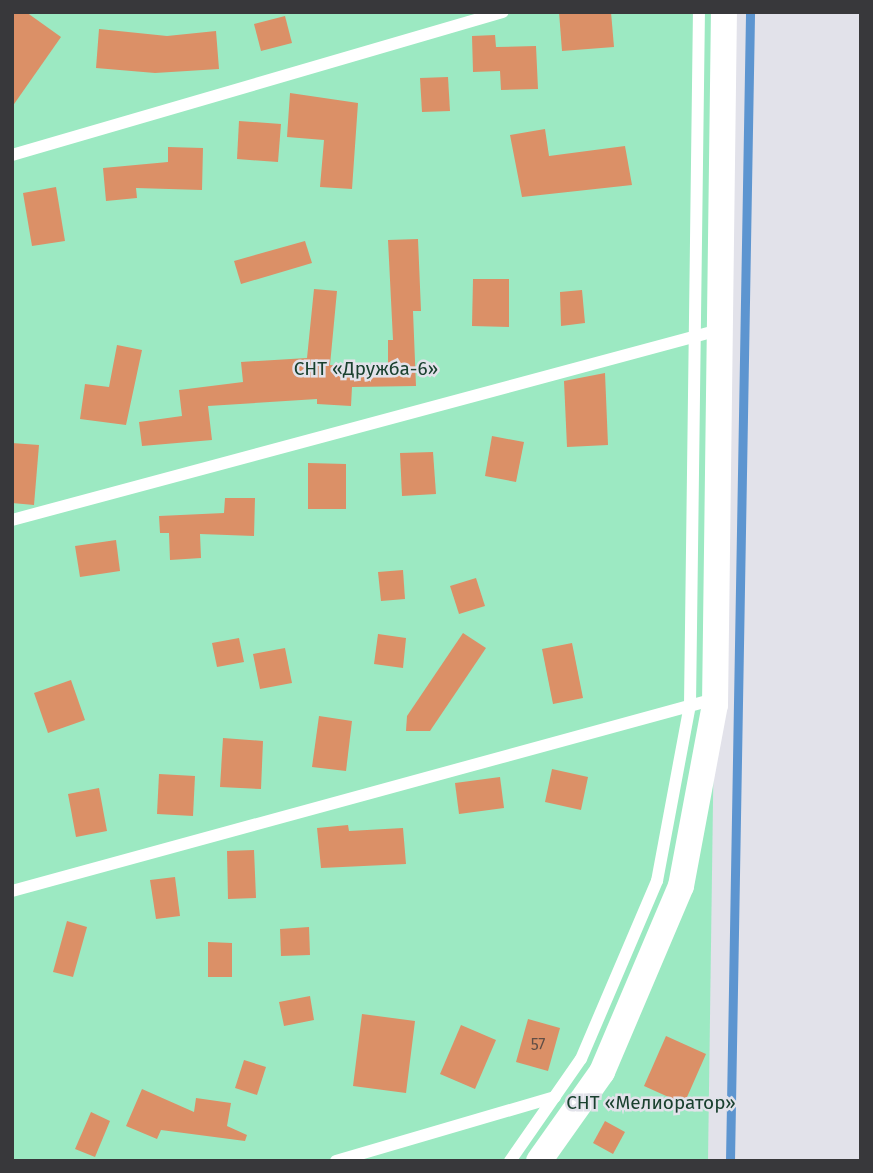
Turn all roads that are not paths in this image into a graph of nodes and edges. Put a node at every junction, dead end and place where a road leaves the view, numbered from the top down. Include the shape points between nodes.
1 (503, 12) edge
2 (699, 12) edge
3 (724, 12) edge
4 (12, 155) edge
5 (707, 333) junction
6 (12, 520) edge
7 (702, 702) junction
8 (12, 891) edge
9 (555, 1097) junction
10 (336, 1161) edge
11 (510, 1161) edge
12 (539, 1161) edge

1 - 4 lane
2 - 5 lane
3 - 5 street
5 - 6 lane
5 - 7 street
7 - 8 lane
7 - 9 lane via 657,881 581,1059
7 - 12 street via 681,886 602,1072
9 - 10 lane
9 - 11 lane

